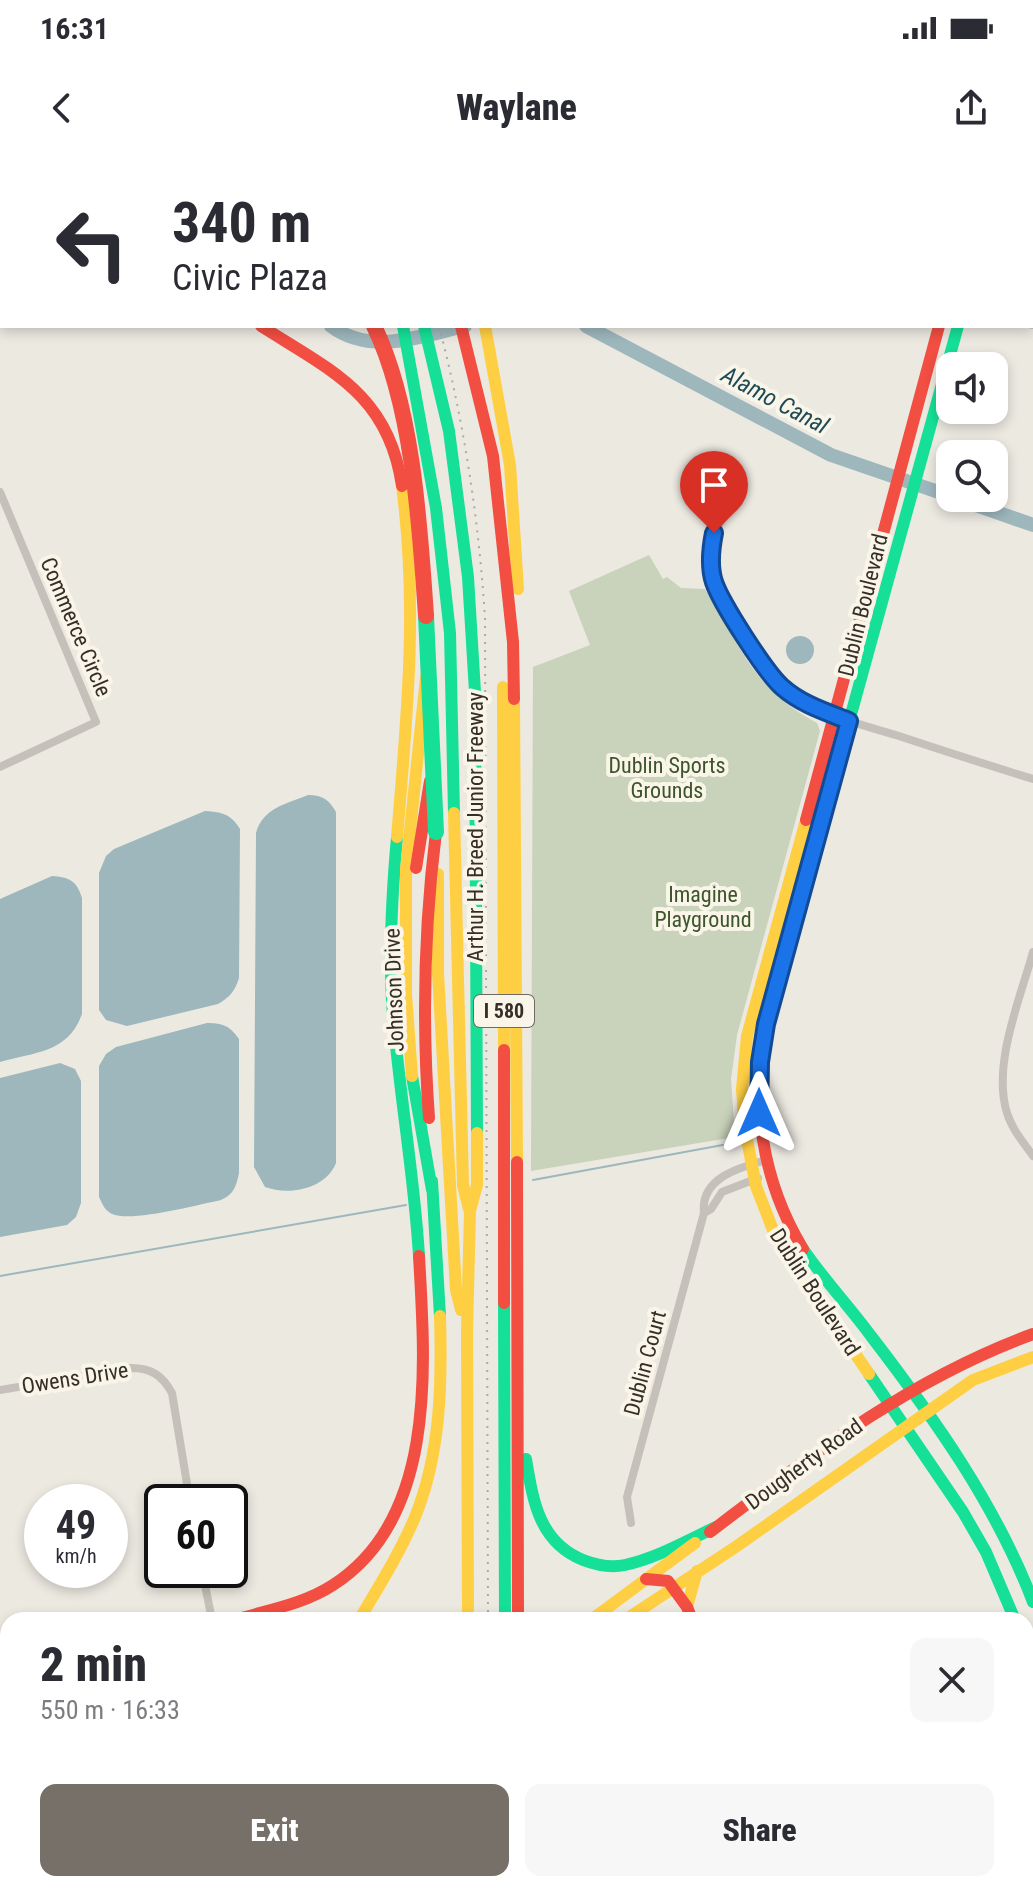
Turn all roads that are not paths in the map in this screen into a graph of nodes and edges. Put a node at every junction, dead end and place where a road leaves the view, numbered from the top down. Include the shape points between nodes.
1 (264, 328) edge
2 (375, 328) edge
3 (395, 328) edge
4 (403, 328) edge
5 (424, 328) edge
6 (462, 328) edge
7 (486, 328) edge
8 (938, 328) edge
9 (957, 328) edge
10 (481, 403) junction
11 (0, 492) edge
12 (738, 502) dead end
13 (513, 642) junction
14 (446, 653) junction
15 (842, 718) junction
16 (0, 767) edge
17 (1033, 779) edge
18 (433, 894) junction
19 (407, 911) junction
20 (772, 943) junction
21 (1033, 952) edge
22 (771, 1004) junction
23 (1033, 1156) edge
24 (761, 1170) junction
25 (432, 1190) junction
26 (470, 1211) junction
27 (704, 1213) junction
28 (467, 1331) junction
29 (1033, 1334) edge
30 (1033, 1357) edge
31 (0, 1390) edge
32 (910, 1391) junction
33 (889, 1405) junction
34 (925, 1412) junction
35 (904, 1426) junction
36 (518, 1435) junction
37 (187, 1484) edge
38 (518, 1489) junction
39 (631, 1523) dead end
40 (716, 1527) junction
41 (697, 1571) junction
42 (646, 1579) junction
43 (206, 1588) edge
44 (673, 1588) junction
45 (1033, 1602) edge
46 (210, 1612) edge
47 (261, 1612) edge
48 (364, 1612) edge
49 (468, 1612) edge
50 (505, 1612) edge
51 (518, 1612) edge
52 (527, 1612) edge
53 (602, 1612) edge
54 (637, 1612) edge
55 (688, 1612) edge
56 (689, 1612) edge
57 (1012, 1612) edge

1 - 47 main road, Johnson Drive via 361,395 386,428 400,476 412,640 393,875 391,975 416,1212 423,1391 412,1469 376,1546 332,1586
2 - 18 main road, bridge via 400,407 416,512 433,692
3 - 19 main road via 428,553 429,599
4 - 14 main road via 436,508 450,633
5 - 26 main road, Arthur H. Breed Junior Freeway / I 580 via 449,431 475,692 477,1185
6 - 10 main road, Arthur H. Breed Junior Freeway / I 580
7 - 13 main road via 514,498 518,598
8 - 15 main road, Dublin Boulevard via 891,501
9 - 15 main road, Dublin Boulevard
10 - 13 main road, Arthur H. Breed Junior Freeway / I 580 via 500,509
10 - 50 main road, I 580 via 479,429 501,605 503,688
11 - 16 street, Commerce Circle via 96,722
12 - 15 street via 714,533 714,582 766,670 782,687
13 - 36 main road, Arthur H. Breed Junior Freeway / I 580
14 - 19 main road
14 - 26 main road via 462,1170
15 - 17 street
15 - 20 main road, Dublin Boulevard
15 - 22 main road, Dublin Boulevard
18 - 25 main road via 422,1014
18 - 28 main road via 456,1290
19 - 25 main road via 408,1037
20 - 22 main road via 777,950 765,997
20 - 24 main road, Dublin Boulevard via 742,1071 743,1113
21 - 23 street via 1007,1046 1002,1087 1015,1131
22 - 24 main road, Dublin Boulevard via 757,1095
24 - 27 street via 722,1192
24 - 27 street, Dublin Court via 719,1178 708,1191
24 - 32 main road, Dublin Boulevard via 796,1237
24 - 33 main road, Dublin Boulevard via 778,1241
25 - 48 main road via 440,1382 436,1442 420,1504
26 - 28 main road, Arthur H. Breed Junior Freeway / I 580
27 - 39 street, Dublin Court via 627,1497
28 - 49 main road, Arthur H. Breed Junior Freeway / I 580
29 - 32 main road, Dougherty Road via 965,1359
30 - 34 main road, Dougherty Road via 973,1380
31 - 37 street, Owens Drive via 131,1368 156,1373 172,1393
32 - 33 main road, Dougherty Road
32 - 34 main road, Dublin Boulevard
33 - 35 main road, Dublin Boulevard
33 - 40 main road, Dougherty Road
34 - 35 main road, Dougherty Road
34 - 45 main road, Dublin Boulevard via 999,1524
35 - 41 main road, Dougherty Road
35 - 57 main road, Dublin Boulevard via 963,1512
36 - 38 main road, Arthur H. Breed Junior Freeway / I 580
36 - 40 main road via 540,1520 556,1546 569,1555 597,1565 624,1565
38 - 51 main road, Arthur H. Breed Junior Freeway / I 580
38 - 52 main road
40 - 42 main road, Dougherty Road
41 - 44 main road, Dougherty Road
41 - 56 main road
42 - 44 main road via 668,1581
42 - 53 main road, Dougherty Road
43 - 46 street
44 - 54 main road, Dougherty Road
44 - 55 main road

